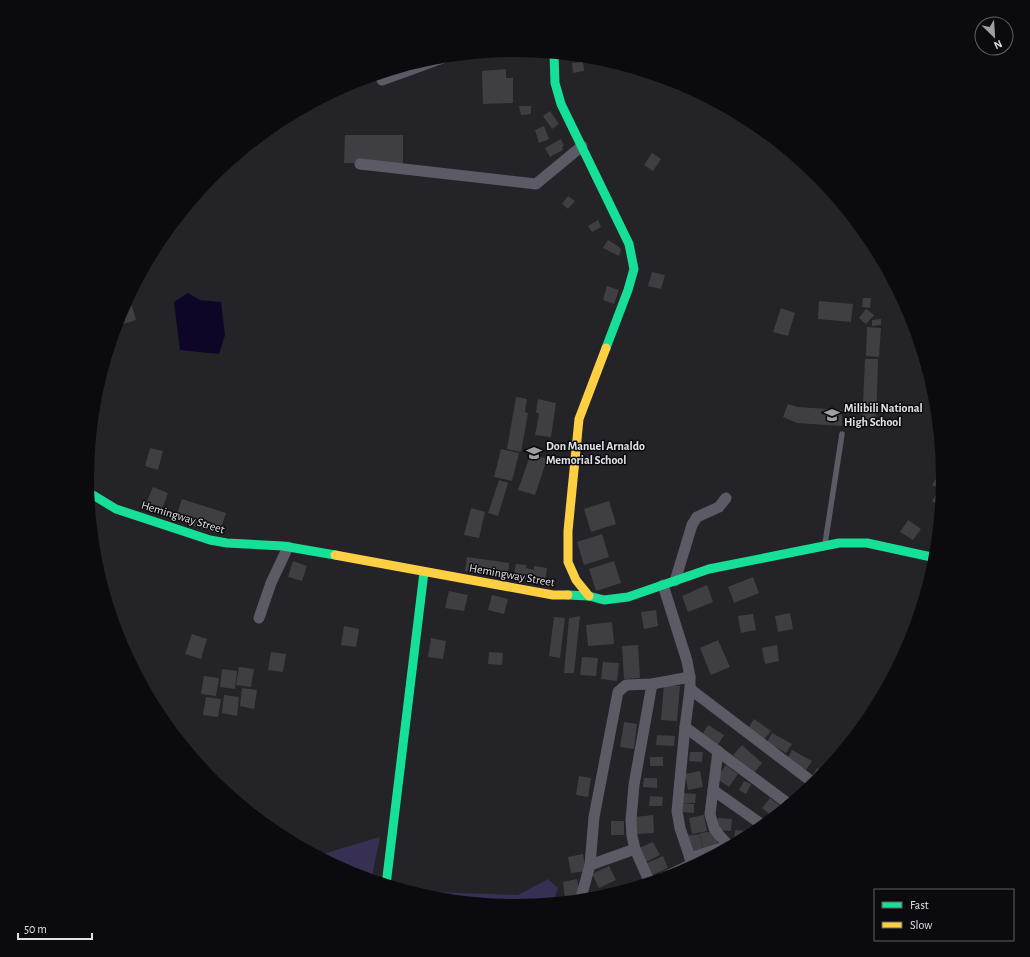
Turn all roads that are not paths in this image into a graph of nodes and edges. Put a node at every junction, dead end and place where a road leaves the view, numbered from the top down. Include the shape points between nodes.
1 (554, 59) edge
2 (402, 72) edge
3 (382, 80) dead end
4 (582, 146) junction
5 (360, 164) dead end
6 (842, 434) dead end
7 (94, 495) edge
8 (726, 498) dead end
9 (825, 546) junction
10 (288, 547) junction
11 (929, 553) edge
12 (424, 572) junction
13 (675, 581) junction
14 (663, 585) junction
15 (589, 596) junction
16 (259, 618) dead end
17 (690, 678) junction
18 (652, 684) junction
19 (690, 689) junction
20 (685, 727) junction
21 (718, 751) junction
22 (810, 780) edge
23 (713, 790) junction
24 (785, 802) edge
25 (759, 822) edge
26 (726, 844) edge
27 (635, 849) junction
28 (691, 861) edge
29 (590, 865) junction
30 (648, 879) edge
31 (387, 880) edge
32 (582, 894) edge

1 - 4 main road via 555,83 561,104
2 - 3 street
4 - 5 street via 536,184
4 - 15 main road via 629,244 634,269 579,419 568,531 568,562 576,580
6 - 9 lane
7 - 10 main road, Hemingway Street via 116,509 210,540
8 - 13 street via 719,507 697,517 692,524
9 - 11 main road, Hemingway Street via 866,543
9 - 13 main road, Hemingway Street via 709,569
10 - 12 main road, Hemingway Street
10 - 16 street via 271,583
12 - 15 main road, Hemingway Street via 553,596
12 - 31 main road
13 - 14 main road, Hemingway Street
14 - 15 main road, Hemingway Street via 628,596 604,600
14 - 17 street
17 - 18 street
17 - 19 street
18 - 27 street via 634,785 631,820
18 - 29 street via 626,685 618,692 594,817
19 - 20 street
19 - 22 street
20 - 21 street
20 - 28 street via 678,811 680,828
21 - 23 street
21 - 24 street
23 - 25 street
23 - 26 street via 710,814 714,828
27 - 29 street
27 - 30 street
29 - 32 street

